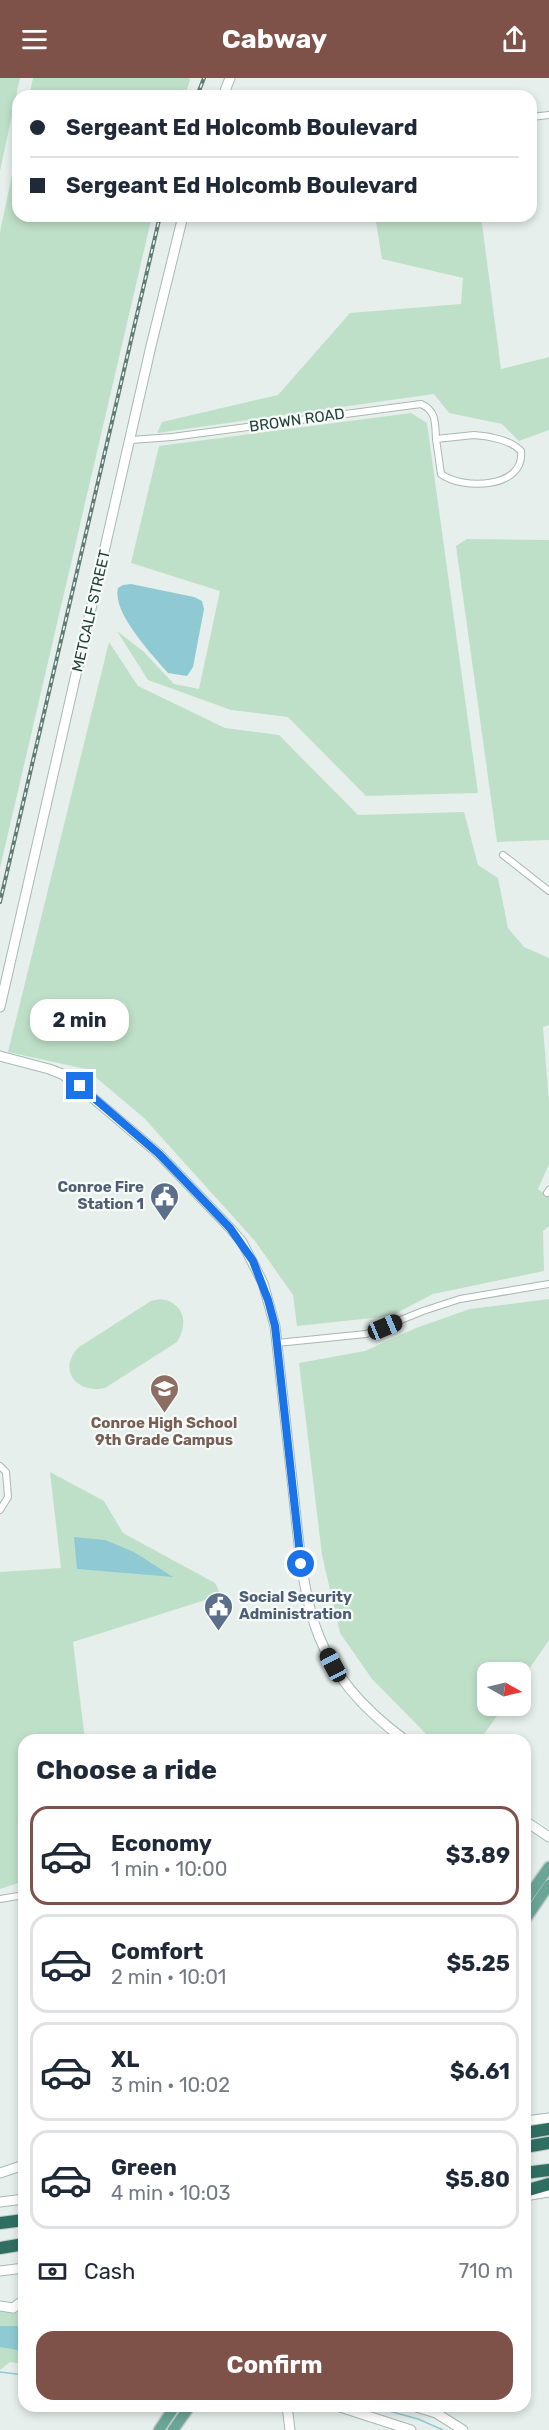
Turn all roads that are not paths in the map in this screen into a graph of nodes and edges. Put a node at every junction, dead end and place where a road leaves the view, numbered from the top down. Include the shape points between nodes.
1 (182, 222) edge
2 (436, 439) junction
3 (131, 440) junction
4 (503, 855) dead end
5 (549, 891) edge
6 (0, 1007) edge
7 (0, 1056) edge
8 (549, 1284) edge
9 (277, 1344) junction
10 (0, 1466) edge
11 (0, 1510) edge
12 (398, 1734) edge
13 (531, 1825) edge
14 (549, 1837) edge
15 (549, 1867) edge
16 (549, 1885) edge
17 (531, 1892) edge
18 (18, 1896) edge
19 (0, 1899) edge
20 (531, 1911) edge
21 (549, 2118) edge
22 (531, 2120) edge
23 (549, 2128) edge
24 (531, 2132) edge
25 (549, 2143) edge
26 (531, 2146) edge
27 (18, 2167) edge
28 (549, 2170) edge
29 (531, 2172) edge
30 (0, 2173) edge
31 (549, 2183) edge
32 (531, 2184) edge
33 (531, 2189) edge
34 (549, 2193) edge
35 (531, 2195) edge
36 (18, 2200) edge
37 (0, 2202) edge
38 (18, 2221) edge
39 (0, 2223) edge
40 (18, 2245) edge
41 (0, 2248) edge
42 (18, 2269) edge
43 (0, 2271) edge
44 (18, 2304) edge
45 (0, 2307) edge
46 (171, 2412) edge
47 (184, 2412) edge
48 (288, 2412) edge
49 (356, 2412) edge
50 (433, 2412) edge
51 (159, 2430) edge
52 (173, 2430) edge
53 (290, 2430) edge
54 (411, 2430) edge
55 (463, 2430) edge

1 - 3 street, METCALF STREET
2 - 2 street, BROWN ROAD via 441,474 451,480 493,483 509,476 521,457 516,446 483,435
2 - 3 street, BROWN ROAD via 434,415 421,404
3 - 6 street, METCALF STREET
4 - 5 street
7 - 9 street via 49,1069 80,1086 159,1154 215,1211 253,1261 268,1300
8 - 9 street via 460,1299 366,1334
9 - 12 street via 310,1613 340,1676 361,1703
10 - 11 street via 6,1472 8,1497
13 - 14 street
15 - 17 main road
16 - 20 main road
18 - 19 street
21 - 22 street
23 - 24 highway
25 - 26 highway
27 - 30 street
28 - 29 highway
31 - 32 highway
31 - 33 highway
34 - 35 street
36 - 37 street
38 - 39 highway
40 - 41 highway
42 - 43 street
44 - 45 street
46 - 51 main road
47 - 52 main road
48 - 53 street
49 - 54 street
50 - 55 street

